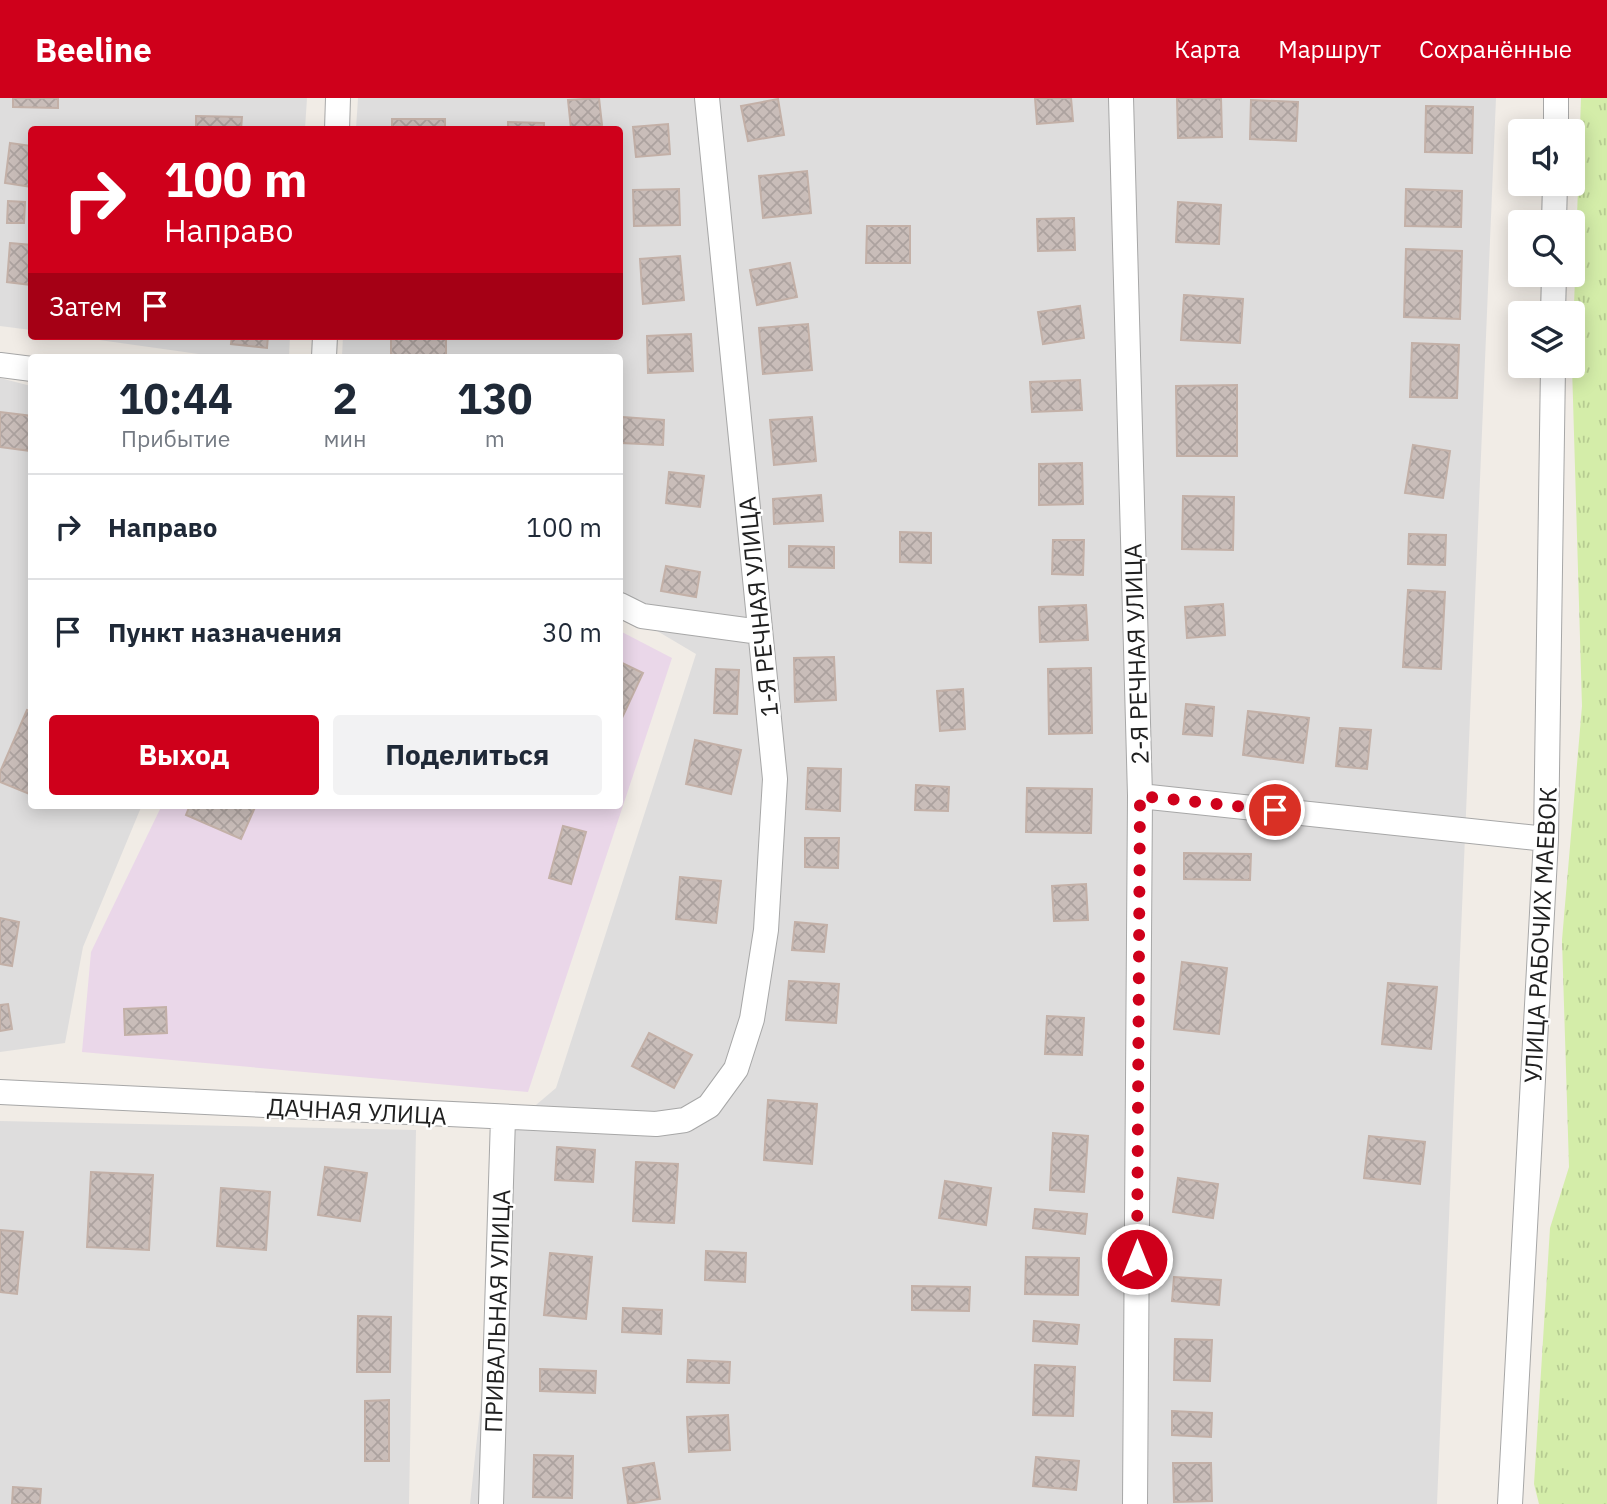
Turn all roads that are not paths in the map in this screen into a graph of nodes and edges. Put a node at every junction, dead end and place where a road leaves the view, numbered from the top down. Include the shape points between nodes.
1 (338, 98) edge
2 (707, 98) edge
3 (1121, 98) edge
4 (1556, 98) edge
5 (1556, 119) edge
6 (337, 126) edge
7 (0, 365) edge
8 (28, 368) edge
9 (1553, 378) edge
10 (623, 606) edge
11 (760, 632) junction
12 (1140, 796) junction
13 (1546, 839) junction
14 (0, 1092) edge
15 (709, 1106) joint
16 (503, 1118) junction
17 (491, 1504) edge
18 (1135, 1504) edge
19 (1510, 1504) edge

1 - 6 street
2 - 11 street, 1-Я РЕЧНАЯ УЛИЦА
3 - 12 street, 2-Я РЕЧНАЯ УЛИЦА
4 - 5 street
7 - 8 street
9 - 13 street, УЛИЦА РАБОЧИХ МАЕВОК
10 - 11 street via 642,616
11 - 15 street, 1-Я РЕЧНАЯ УЛИЦА via 775,779 766,930 752,1019 736,1069
12 - 13 street
12 - 18 street, 2-Я РЕЧНАЯ УЛИЦА
13 - 19 street, УЛИЦА РАБОЧИХ МАЕВОК
14 - 16 street, ДАЧНАЯ УЛИЦА
15 - 16 street, ДАЧНАЯ УЛИЦА via 685,1120 656,1124
16 - 17 street, ПРИВАЛЬНАЯ УЛИЦА

